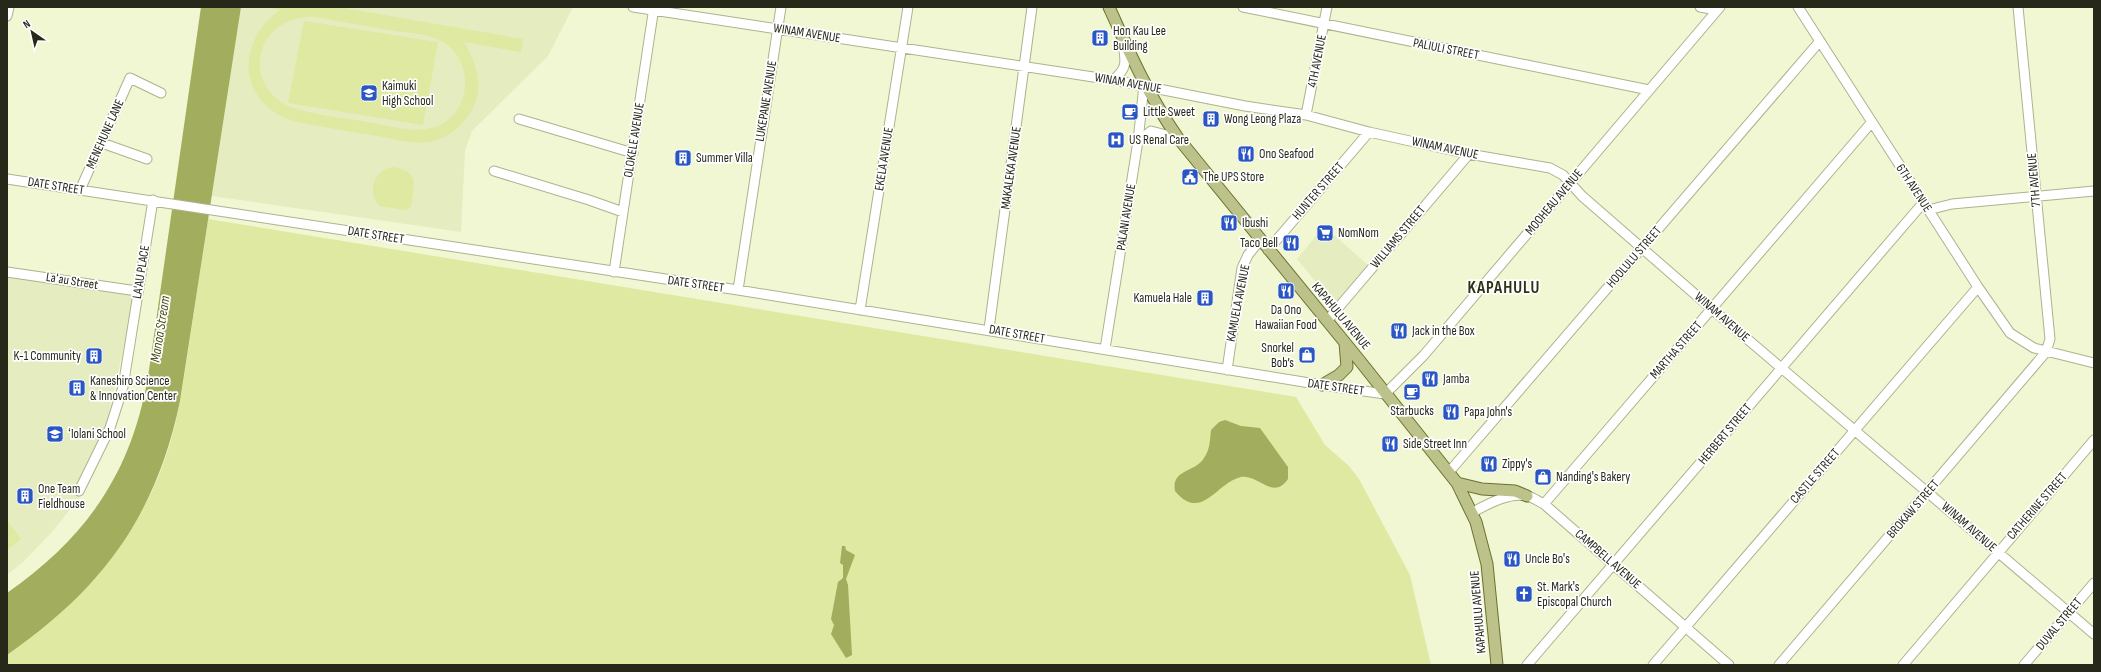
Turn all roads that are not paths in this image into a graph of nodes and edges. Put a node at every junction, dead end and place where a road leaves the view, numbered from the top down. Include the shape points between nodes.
1 (9, 7) edge
2 (633, 7) edge
3 (781, 7) edge
4 (908, 7) edge
5 (1032, 7) edge
6 (1109, 7) edge
7 (1243, 7) edge
8 (1328, 7) edge
9 (1700, 7) edge
10 (1798, 7) edge
11 (2018, 7) edge
12 (653, 8) edge
13 (1718, 9) edge
14 (7, 16) edge
15 (1324, 24) junction
16 (777, 29) junction
17 (1122, 35) junction
18 (1820, 41) junction
19 (900, 48) junction
20 (1024, 66) junction
21 (1113, 80) junction
22 (1144, 85) junction
23 (1649, 90) junction
24 (161, 93) dead end
25 (1306, 115) junction
26 (519, 119) dead end
27 (1871, 123) junction
28 (1369, 132) junction
29 (1178, 138) junction
30 (1138, 141) junction
31 (102, 143) junction
32 (633, 153) junction
33 (1469, 154) junction
34 (147, 159) dead end
35 (494, 171) dead end
36 (7, 179) edge
37 (1571, 182) junction
38 (80, 190) junction
39 (2094, 192) edge
40 (2036, 197) junction
41 (153, 200) junction
42 (1926, 206) junction
43 (623, 212) junction
44 (1260, 240) junction
45 (1643, 247) junction
46 (1268, 250) junction
47 (7, 272) edge
48 (614, 272) junction
49 (1978, 287) junction
50 (738, 290) junction
51 (137, 291) junction
52 (1712, 309) junction
53 (860, 310) junction
54 (1327, 321) junction
55 (989, 329) junction
56 (1346, 344) junction
57 (1105, 349) junction
58 (2046, 352) junction
59 (2094, 363) edge
60 (1782, 368) junction
61 (1227, 370) junction
62 (1322, 385) junction
63 (1385, 394) junction
64 (1855, 430) junction
65 (2094, 440) edge
66 (1449, 472) junction
67 (1457, 483) junction
68 (79, 491) dead end
69 (1928, 492) junction
70 (1527, 496) junction
71 (1544, 504) junction
72 (1473, 512) junction
73 (1998, 552) junction
74 (1613, 564) junction
75 (2094, 582) edge
76 (2068, 612) junction
77 (1685, 627) junction
78 (2094, 634) edge
79 (1497, 665) edge
80 (1527, 665) edge
81 (1653, 665) edge
82 (1729, 665) edge
83 (1779, 665) edge
84 (1903, 665) edge
85 (2024, 665) edge

1 - 14 street
2 - 12 street, WINAM AVENUE
3 - 16 street, LUKEPANE AVENUE
4 - 19 street, EKELA AVENUE
5 - 20 street, MAKALEKA AVENUE
6 - 17 main road, KAPAHULU AVENUE
7 - 15 street, PALIULI STREET
8 - 15 street, 4TH AVENUE
9 - 13 street
10 - 18 street, 6TH AVENUE
11 - 40 street, 7TH AVENUE
12 - 16 street, WINAM AVENUE
12 - 32 street, OLOKELE AVENUE
13 - 23 street, MOOHEAU AVENUE
15 - 23 street, PALIULI STREET
15 - 25 street, 4TH AVENUE
16 - 19 street, WINAM AVENUE
16 - 50 street, LUKEPANE AVENUE
17 - 21 street via 1126,64 1123,72
17 - 22 main road, KAPAHULU AVENUE
18 - 27 street, 6TH AVENUE
18 - 45 street, HOOLULU STREET
19 - 20 street, WINAM AVENUE
19 - 53 street, EKELA AVENUE
20 - 21 street, WINAM AVENUE
20 - 55 street, MAKALEKA AVENUE
21 - 22 street, WINAM AVENUE
22 - 25 street, WINAM AVENUE via 1245,106
22 - 29 main road, KAPAHULU AVENUE
22 - 30 street, PALANI AVENUE
23 - 37 street, MOOHEAU AVENUE
24 - 31 street, MENEHUNE LANE via 130,78
25 - 28 street, WINAM AVENUE
26 - 32 street
27 - 42 street, 6TH AVENUE
27 - 52 street, MARTHA STREET
28 - 33 street, WINAM AVENUE
28 - 46 street, HUNTER STREET
29 - 30 street via 1151,131
29 - 44 main road, KAPAHULU AVENUE
30 - 57 street, PALANI AVENUE
31 - 34 street
31 - 38 street, MENEHUNE LANE
32 - 43 street, OLOKELE AVENUE
33 - 37 street, WINAM AVENUE via 1550,168
33 - 54 street, WILLIAMS STREET
35 - 43 street
36 - 38 street, DATE STREET
37 - 45 street, WINAM AVENUE via 1582,196
37 - 63 street, MOOHEAU AVENUE via 1424,356
38 - 41 street, DATE STREET
39 - 40 street
40 - 42 street
40 - 58 street, 7TH AVENUE via 2050,339
41 - 48 street, DATE STREET
41 - 51 street, LA'AU PLACE
42 - 49 street, 6TH AVENUE
42 - 60 street, HERBERT STREET via 1788,358
43 - 48 street, OLOKELE AVENUE
44 - 46 main road, KAPAHULU AVENUE
44 - 61 street, KAMUELA AVENUE via 1242,268
45 - 52 street, WINAM AVENUE
45 - 66 street, HOOLULU STREET
46 - 54 main road, KAPAHULU AVENUE
47 - 51 street, Laʻau Street
48 - 50 street, DATE STREET
49 - 58 street, 6TH AVENUE via 2010,333 2034,348
49 - 64 street, CASTLE STREET
50 - 53 street, DATE STREET
51 - 68 street, LA'AU PLACE via 123,387 110,428
52 - 60 street, WINAM AVENUE
52 - 71 street, MARTHA STREET
53 - 55 street, DATE STREET
54 - 56 main road, KAPAHULU AVENUE
55 - 57 street, DATE STREET
56 - 62 main road via 1347,367
56 - 63 main road, KAPAHULU AVENUE
57 - 61 street, DATE STREET
58 - 59 street, 6TH AVENUE
58 - 69 street, BROKAW STREET
60 - 64 street, WINAM AVENUE
60 - 74 street, HERBERT STREET
61 - 62 street, DATE STREET
62 - 63 street, DATE STREET
63 - 66 main road, KAPAHULU AVENUE
64 - 69 street, WINAM AVENUE
64 - 77 street, CASTLE STREET
65 - 73 street, CATHERINE STREET
66 - 67 main road, KAPAHULU AVENUE
67 - 70 main road via 1482,489 1515,491
67 - 72 main road, KAPAHULU AVENUE
69 - 73 street, WINAM AVENUE
69 - 83 street, BROKAW STREET
70 - 71 street, CAMPBELL AVENUE
70 - 72 street, CAMPBELL AVENUE via 1509,497
71 - 74 street, CAMPBELL AVENUE
72 - 79 main road, KAPAHULU AVENUE via 1487,564
73 - 76 street, WINAM AVENUE
73 - 84 street, CATHERINE STREET
74 - 77 street, CAMPBELL AVENUE
74 - 80 street, HERBERT STREET
75 - 76 street, DUVAL STREET
76 - 78 street, WINAM AVENUE
76 - 85 street, DUVAL STREET
77 - 81 street, CASTLE STREET
77 - 82 street, CAMPBELL AVENUE

